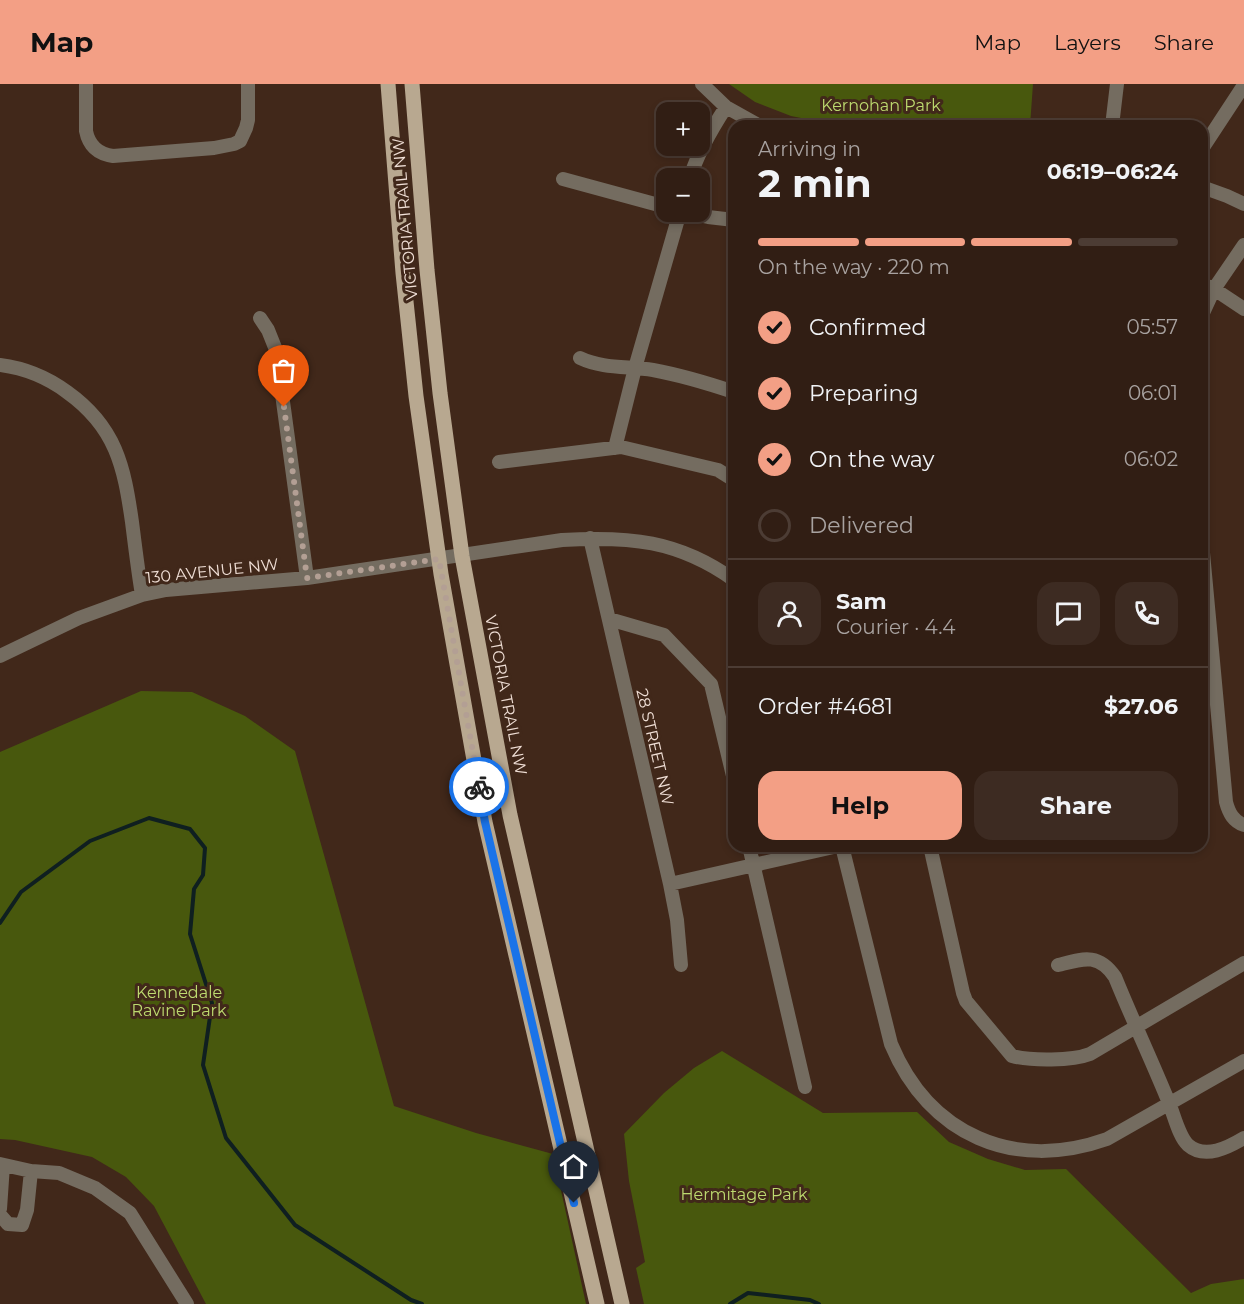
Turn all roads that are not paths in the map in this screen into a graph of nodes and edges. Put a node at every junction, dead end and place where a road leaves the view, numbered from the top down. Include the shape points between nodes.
1 (86, 84) edge
2 (248, 84) edge
3 (388, 84) edge
4 (412, 84) edge
5 (702, 84) edge
6 (1117, 84) edge
7 (1244, 85) edge
8 (726, 107) junction
9 (749, 120) edge
10 (1113, 120) edge
11 (1208, 140) edge
12 (694, 168) edge
13 (563, 179) dead end
14 (1208, 189) edge
15 (656, 204) edge
16 (1244, 204) edge
17 (710, 217) edge
18 (728, 219) edge
19 (678, 222) edge
20 (1244, 245) edge
21 (1208, 286) edge
22 (1244, 309) edge
23 (260, 318) dead end
24 (580, 358) dead end
25 (0, 366) edge
26 (635, 368) junction
27 (728, 390) edge
28 (615, 448) junction
29 (500, 462) dead end
30 (728, 477) edge
31 (590, 538) junction
32 (462, 556) junction
33 (439, 559) junction
34 (728, 576) edge
35 (307, 578) junction
36 (141, 595) junction
37 (1208, 607) edge
38 (609, 620) junction
39 (0, 656) edge
40 (728, 755) edge
41 (1241, 824) edge
42 (750, 852) edge
43 (810, 852) edge
44 (843, 852) edge
45 (931, 852) edge
46 (753, 865) junction
47 (670, 884) junction
48 (1244, 963) edge
49 (681, 965) dead end
50 (1058, 965) dead end
51 (1136, 1028) junction
52 (1244, 1061) edge
53 (805, 1087) dead end
54 (1170, 1104) junction
55 (1244, 1138) edge
56 (2, 1165) edge
57 (32, 1171) junction
58 (0, 1209) edge
59 (0, 1215) edge
60 (188, 1304) edge
61 (597, 1304) edge
62 (622, 1304) edge

1 - 2 street via 87,137 97,151 113,156 227,147 240,141 248,120
3 - 33 main road, VICTORIA TRAIL NW via 416,396
4 - 32 main road, VICTORIA TRAIL NW via 436,359
5 - 8 street
6 - 10 street
7 - 11 street
8 - 9 street
8 - 12 street
13 - 15 street
14 - 16 street
17 - 18 street
19 - 26 street
20 - 21 street
21 - 22 street
23 - 35 street via 276,350
24 - 26 street via 601,366
25 - 36 street via 27,371 62,387 105,430 120,459 127,486
26 - 27 street
26 - 28 street
28 - 29 street
28 - 30 street
31 - 32 street, 130 AVENUE NW
31 - 34 street, 130 AVENUE NW via 628,539 665,546 700,559
31 - 38 street, 28 STREET NW
32 - 33 street, 130 AVENUE NW
32 - 62 main road, VICTORIA TRAIL NW via 510,814
33 - 35 street, 130 AVENUE NW
33 - 61 main road, VICTORIA TRAIL NW via 485,822
35 - 36 street, 130 AVENUE NW
36 - 39 street, 130 AVENUE NW via 79,618
37 - 41 street via 1226,802 1229,813
38 - 40 street via 664,635 711,684
38 - 47 street, 28 STREET NW
42 - 46 street
43 - 46 street
44 - 54 street via 891,1044 906,1076 941,1116 987,1142 1021,1150 1056,1151 1107,1139
45 - 51 street via 963,993 1012,1056 1082,1057
46 - 47 street
46 - 53 street
47 - 49 street, 28 STREET NW
48 - 51 street
50 - 51 street via 1091,959 1110,969
51 - 54 street
52 - 54 street
54 - 55 street via 1182,1136 1196,1150 1216,1151
56 - 57 street
56 - 58 street
57 - 59 street via 22,1225 9,1224
57 - 60 street via 59,1173 95,1188 130,1213

